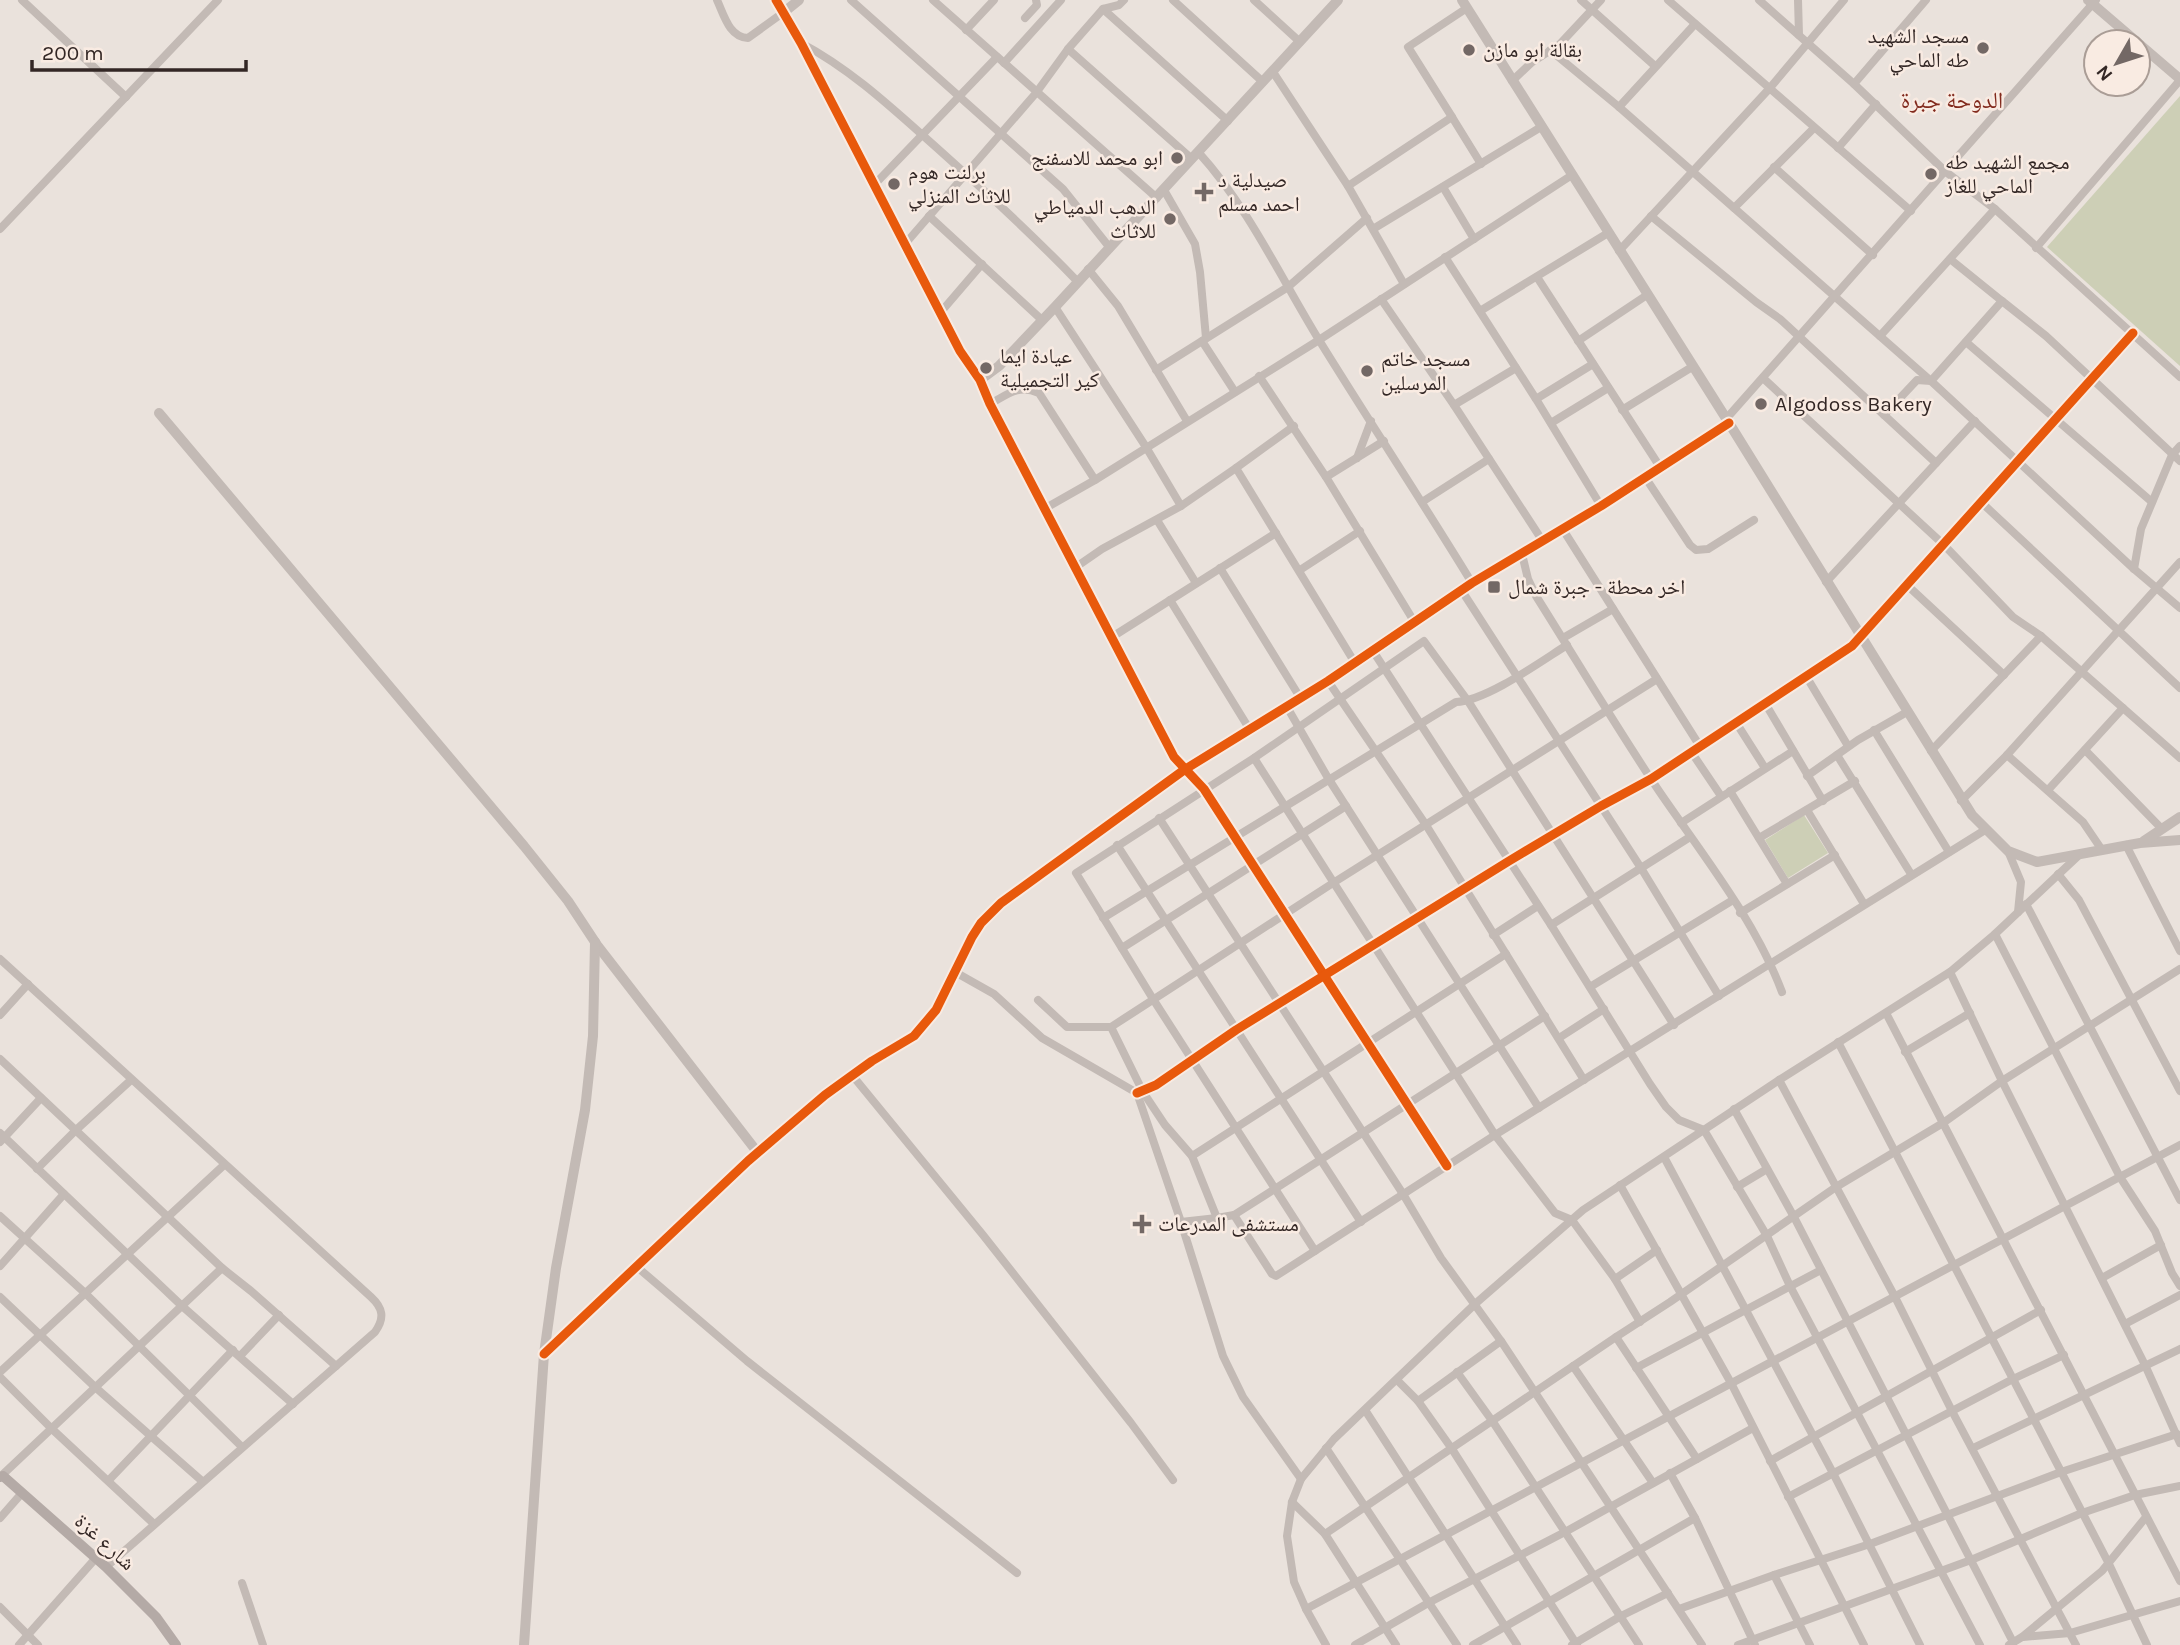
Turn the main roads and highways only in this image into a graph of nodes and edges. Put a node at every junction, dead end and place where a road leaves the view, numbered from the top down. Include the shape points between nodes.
1 (0, 1477) edge
2 (176, 1645) edge

1 - 2 main road, شارع غزة via 106,1567 156,1617

